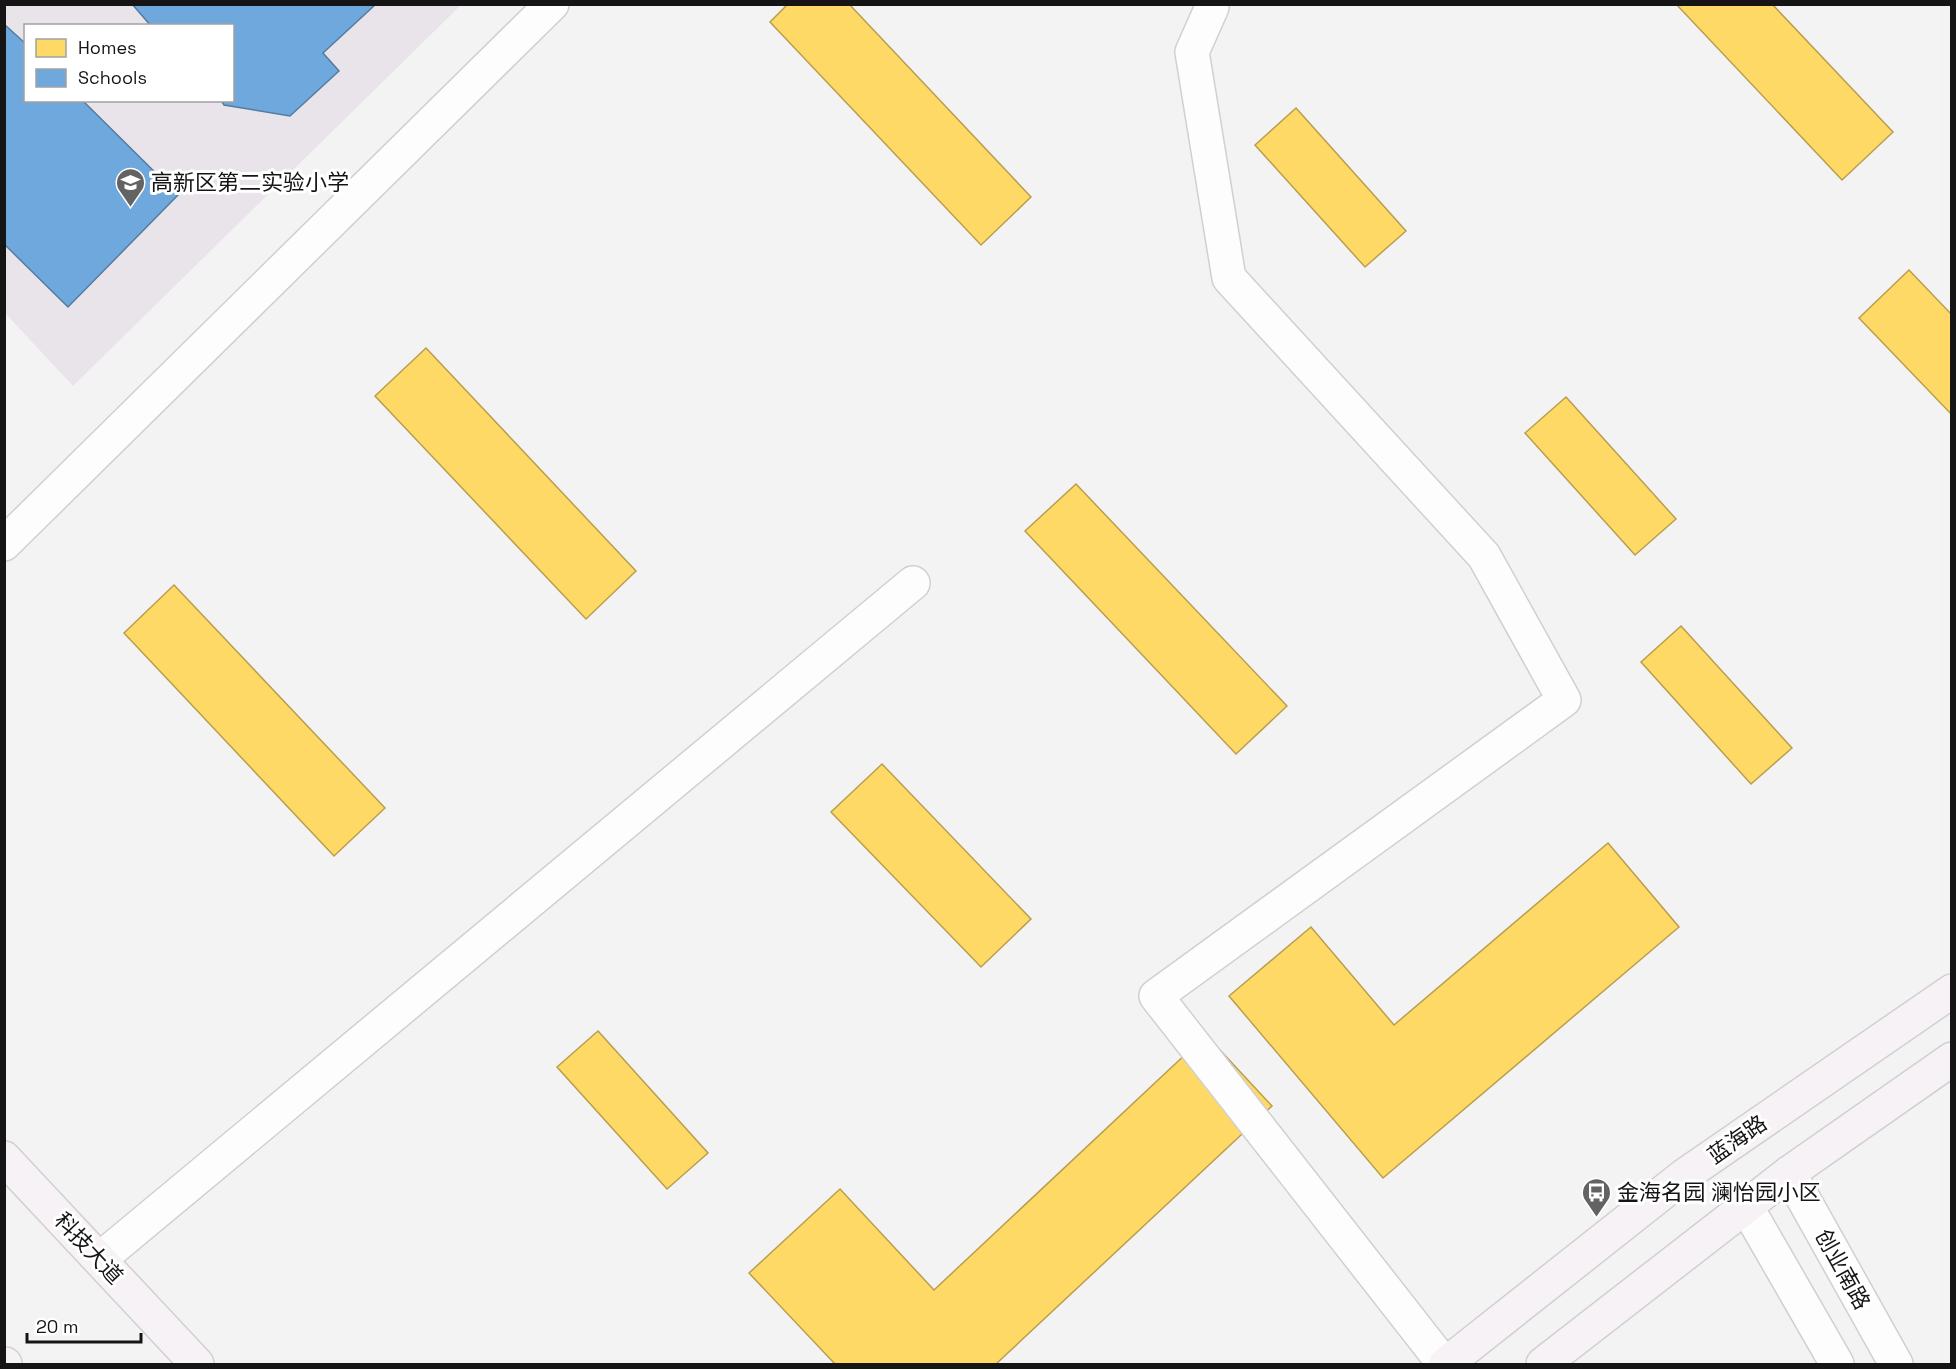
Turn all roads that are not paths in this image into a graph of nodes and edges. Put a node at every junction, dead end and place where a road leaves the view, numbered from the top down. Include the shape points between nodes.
1 (552, 4) edge
2 (1212, 8) dead end
3 (4, 544) edge
4 (913, 583) dead end
5 (1952, 991) edge
6 (1952, 1059) edge
7 (4, 1158) edge
8 (1789, 1173) junction
9 (1746, 1206) junction
10 (100, 1259) junction
11 (197, 1365) edge
12 (1445, 1365) edge
13 (1543, 1365) edge
14 (1837, 1365) edge
15 (1896, 1365) edge

1 - 3 street
2 - 12 street via 1192,52 1229,278 1484,556 1564,700 1156,996
4 - 10 street
5 - 12 street, 蓝海路 via 1685,1175
6 - 8 street
7 - 10 street, 科技大道
8 - 9 street
8 - 15 street, 创业南路
9 - 13 street
9 - 14 street
10 - 11 street, 科技大道

